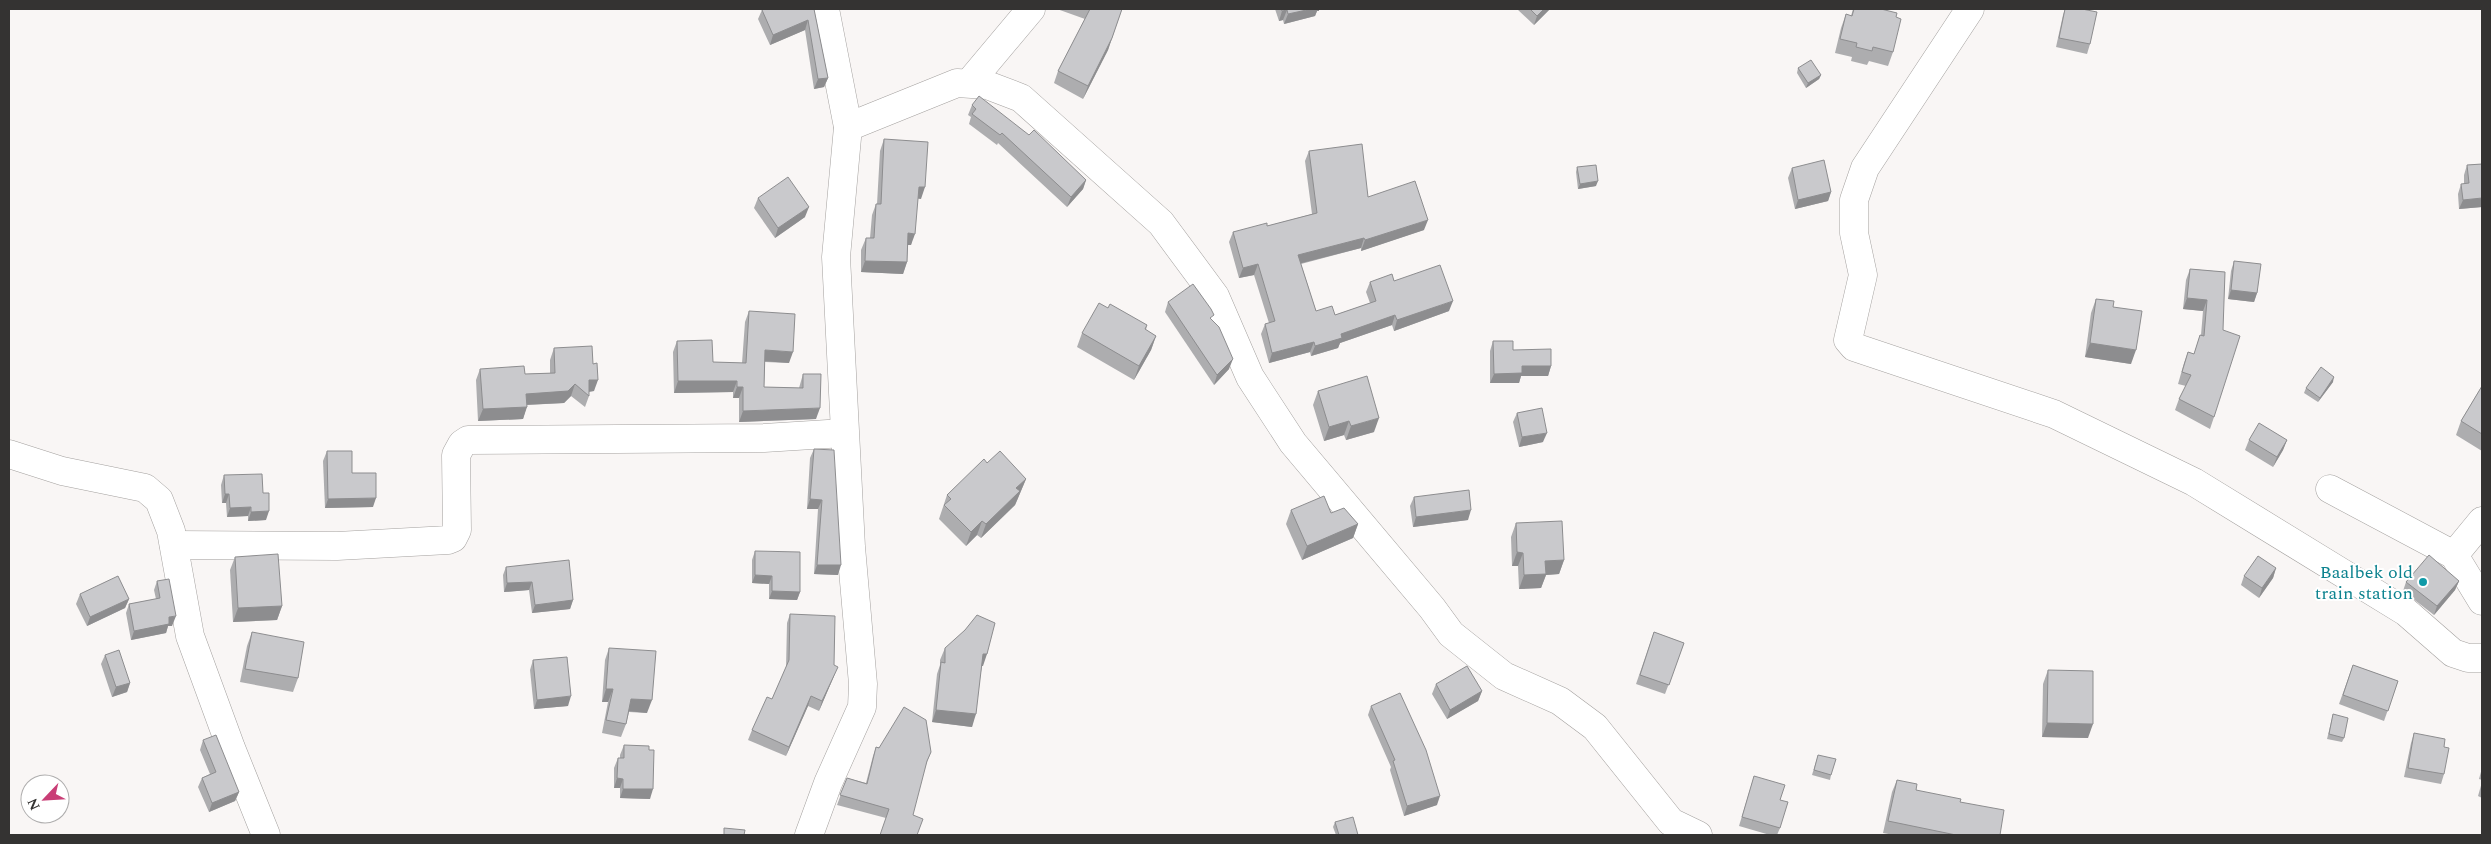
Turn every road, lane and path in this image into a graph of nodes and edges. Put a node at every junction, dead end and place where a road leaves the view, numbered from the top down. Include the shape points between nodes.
1 (825, 9) edge
2 (1031, 9) edge
3 (1970, 9) edge
4 (969, 83) junction
5 (848, 127) junction
6 (844, 432) junction
7 (9, 454) edge
8 (2330, 488) dead end
9 (2482, 521) edge
10 (174, 545) junction
11 (2454, 556) junction
12 (2482, 602) edge
13 (2482, 658) edge
14 (1672, 828) edge
15 (266, 835) edge
16 (808, 835) edge
17 (1698, 835) edge

1 - 5 street
2 - 4 street
3 - 13 street via 1865,168 1854,200 1854,232 1863,274 1848,340 1851,344 2054,414 2194,482 2406,612 2453,653
4 - 5 street via 957,82
4 - 14 street via 987,85 1021,98 1161,223 1215,296 1250,377 1293,443 1451,634 1504,676 1560,701 1595,727
5 - 6 street via 836,257
6 - 10 street via 764,438 468,440 456,455 458,530 448,540 337,546
6 - 16 street via 863,684 862,707
7 - 10 street via 62,472 145,488 159,500
8 - 11 street
9 - 11 street
10 - 15 street via 190,636
11 - 12 street
14 - 17 street

